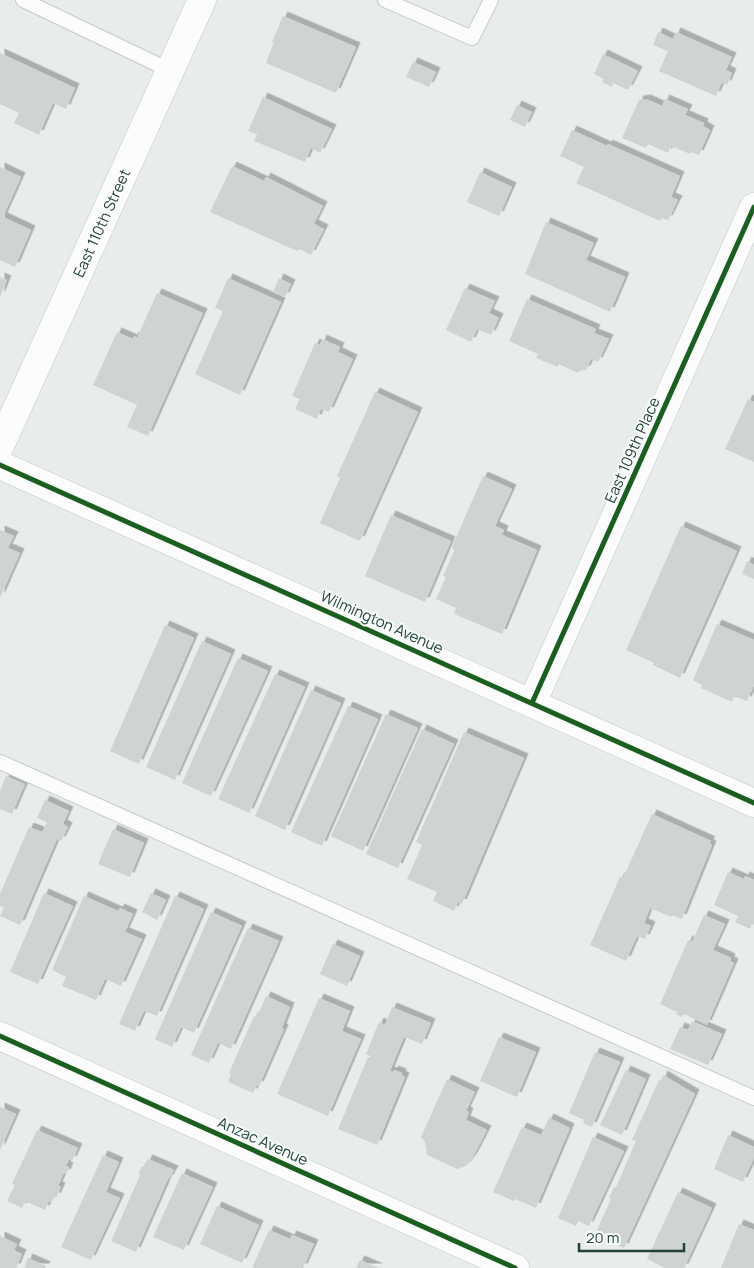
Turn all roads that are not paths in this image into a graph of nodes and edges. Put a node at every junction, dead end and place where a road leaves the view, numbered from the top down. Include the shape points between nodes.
1 (23, 0) edge
2 (202, 0) edge
3 (385, 0) edge
4 (491, 0) edge
5 (169, 70) junction
6 (754, 208) edge
7 (0, 446) edge
8 (0, 465) edge
9 (532, 703) junction
10 (0, 762) edge
11 (754, 803) edge
12 (0, 1036) edge
13 (754, 1098) edge
14 (515, 1268) edge

1 - 5 lane
2 - 5 street, East 110th Street
3 - 4 lane via 472,38
5 - 7 street, East 110th Street
6 - 9 street, East 109th Place
8 - 9 street, Wilmington Avenue
9 - 11 street, Wilmington Avenue
10 - 13 lane
12 - 14 street, Anzac Avenue

